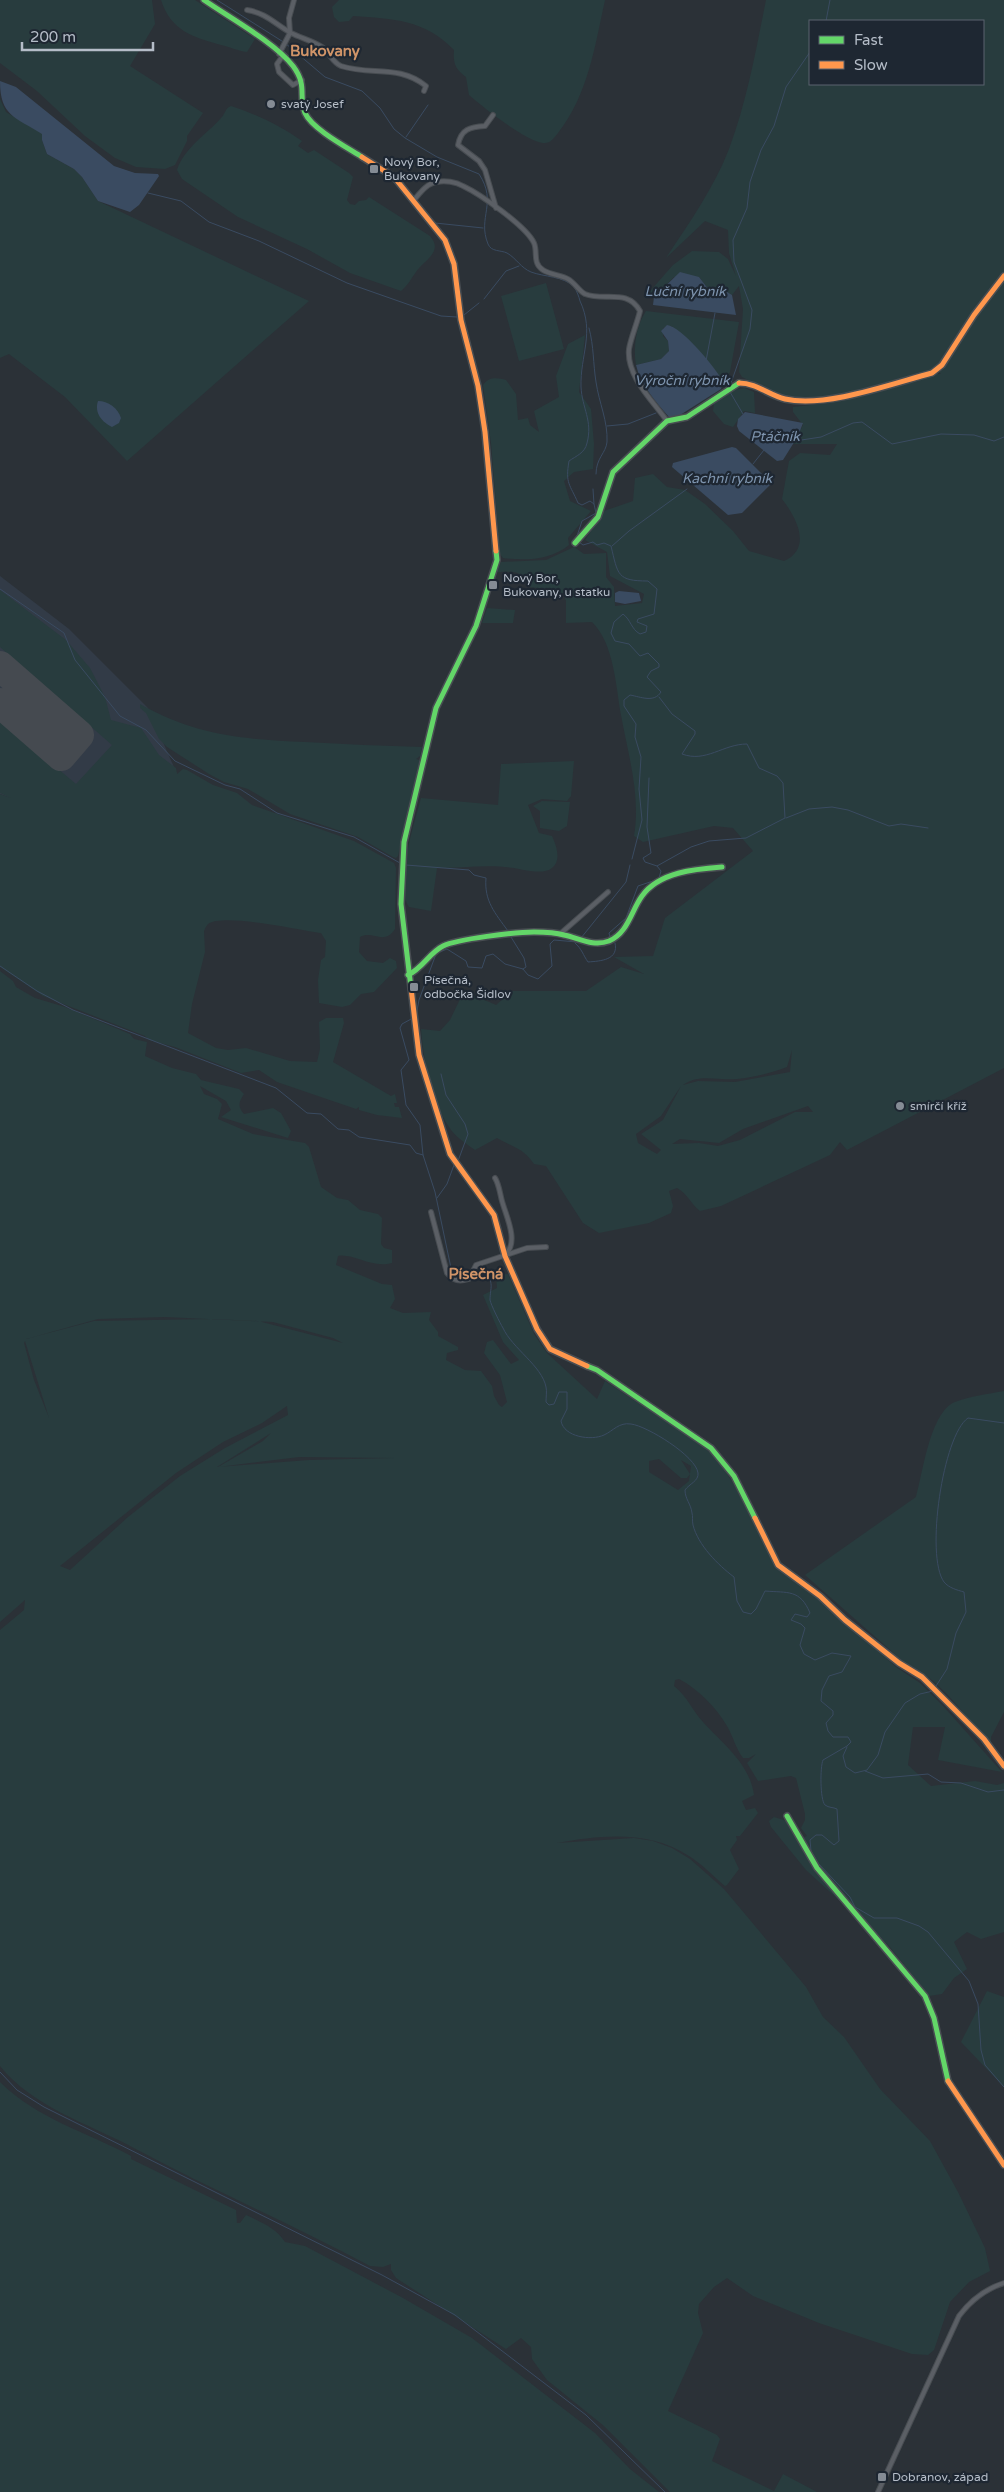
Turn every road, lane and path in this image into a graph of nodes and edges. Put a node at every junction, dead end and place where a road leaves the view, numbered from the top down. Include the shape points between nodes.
1 (204, 0) edge
2 (294, 0) edge
3 (247, 10) dead end
4 (290, 33) junction
5 (281, 55) junction
6 (302, 80) junction
7 (424, 91) dead end
8 (492, 116) dead end
9 (414, 200) junction
10 (496, 208) junction
11 (1004, 276) edge
12 (667, 421) junction
13 (575, 543) dead end
14 (722, 867) dead end
15 (608, 892) dead end
16 (560, 934) junction
17 (408, 975) junction
18 (495, 1178) dead end
19 (431, 1212) dead end
20 (546, 1247) dead end
21 (505, 1256) junction
22 (1004, 1766) edge
23 (787, 1816) dead end
24 (1004, 2164) edge
25 (1004, 2283) edge
26 (878, 2492) edge

1 - 5 street
2 - 4 street via 289,18
3 - 4 street via 264,14
4 - 5 street
4 - 7 street via 322,47 339,65 356,70 409,75 426,86
5 - 6 street
5 - 6 street via 279,72 293,85
6 - 9 street via 305,113 316,125 394,177
8 - 10 street via 485,126 469,127 464,131 458,145 479,161 485,170
9 - 10 street via 425,188 437,182 452,182 464,186
9 - 17 street via 441,234 454,264 461,320 478,386 485,432 497,560 476,626 436,708 404,842 401,904
10 - 12 street via 535,243 538,264 544,271 569,279 583,293 595,297 619,296 636,304 640,311 629,347 629,362
11 - 12 street via 942,365 932,373 823,401 785,399 750,383 739,383 686,418
12 - 13 street via 613,472 602,510
14 - 16 street via 684,871 646,890 612,940 586,943
15 - 16 street
16 - 17 street via 511,932 445,945 436,950 419,972
17 - 21 street via 419,1055 450,1154 494,1215
18 - 21 street via 510,1230 510,1251
19 - 21 street via 447,1273 454,1280 468,1278 476,1265
20 - 21 street via 527,1248
21 - 22 street via 536,1329 550,1349 597,1370 711,1448 734,1476 778,1565 899,1663 922,1677 984,1740
23 - 24 street via 817,1868 925,1996 934,2018 947,2079
25 - 26 street via 985,2291 959,2316

